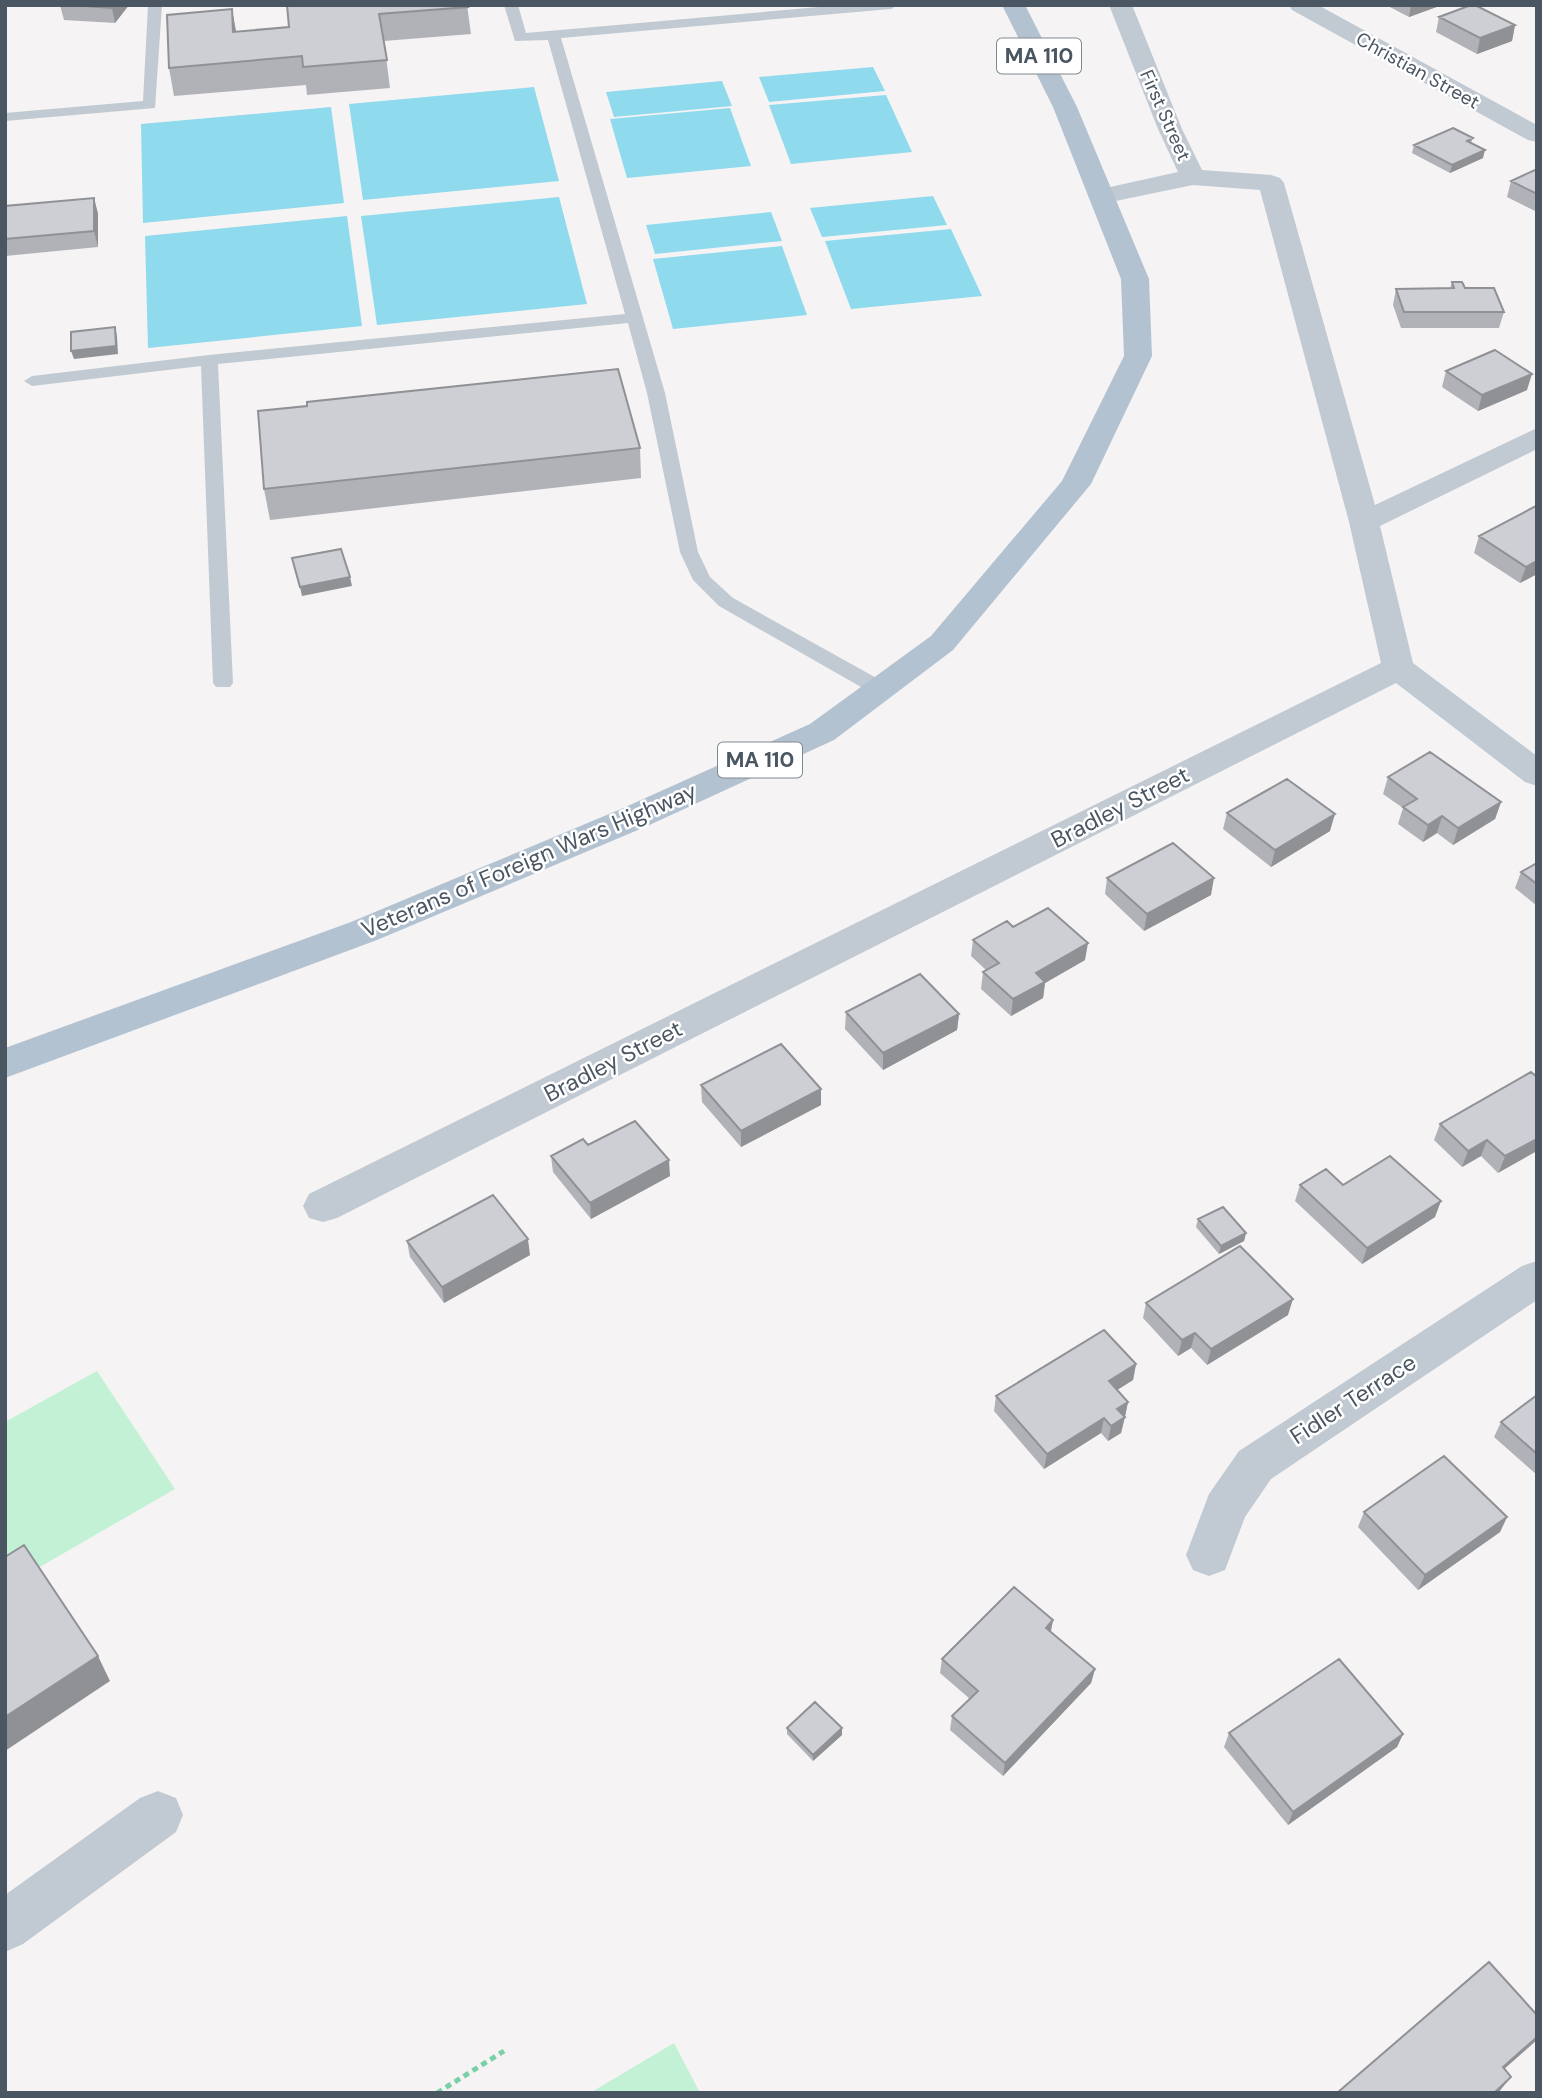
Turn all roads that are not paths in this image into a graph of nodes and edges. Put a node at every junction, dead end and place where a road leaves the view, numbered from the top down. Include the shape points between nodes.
1 (155, 5) edge
2 (511, 5) edge
3 (891, 5) edge
4 (1013, 5) edge
5 (1119, 5) edge
6 (1300, 5) edge
7 (552, 34) junction
8 (5, 117) edge
9 (1537, 135) edge
10 (1193, 177) junction
11 (1101, 196) junction
12 (633, 318) junction
13 (209, 360) junction
14 (32, 381) dead end
15 (1537, 437) edge
16 (1364, 522) junction
17 (1398, 668) junction
18 (223, 683) dead end
19 (882, 690) junction
20 (1537, 774) edge
21 (5, 1063) edge
22 (323, 1206) dead end
23 (1537, 1278) edge
24 (1209, 1555) dead end
25 (158, 1815) dead end
26 (5, 1926) edge

1 - 8 lane via 150,106
2 - 7 lane via 520,38
3 - 7 lane
4 - 11 main road, Veterans of Foreign Wars Highway / MA 110 via 1065,107
5 - 10 street, First Street
6 - 9 street, Christian Street
7 - 12 lane
10 - 11 street, First Street
10 - 16 street via 1271,183
11 - 19 main road, Veterans of Foreign Wars Highway / MA 110 via 1135,279 1138,356 1076,484 942,643
12 - 13 lane
12 - 19 lane via 656,393 689,552 702,580 726,602
13 - 14 lane
13 - 18 lane
15 - 16 street
16 - 17 street
17 - 20 street
17 - 22 street, Bradley Street
19 - 21 main road, Veterans of Foreign Wars Highway / MA 110 via 821,732 634,818 364,931
23 - 24 street, Fidler Terrace via 1255,1465 1225,1508
25 - 26 street

